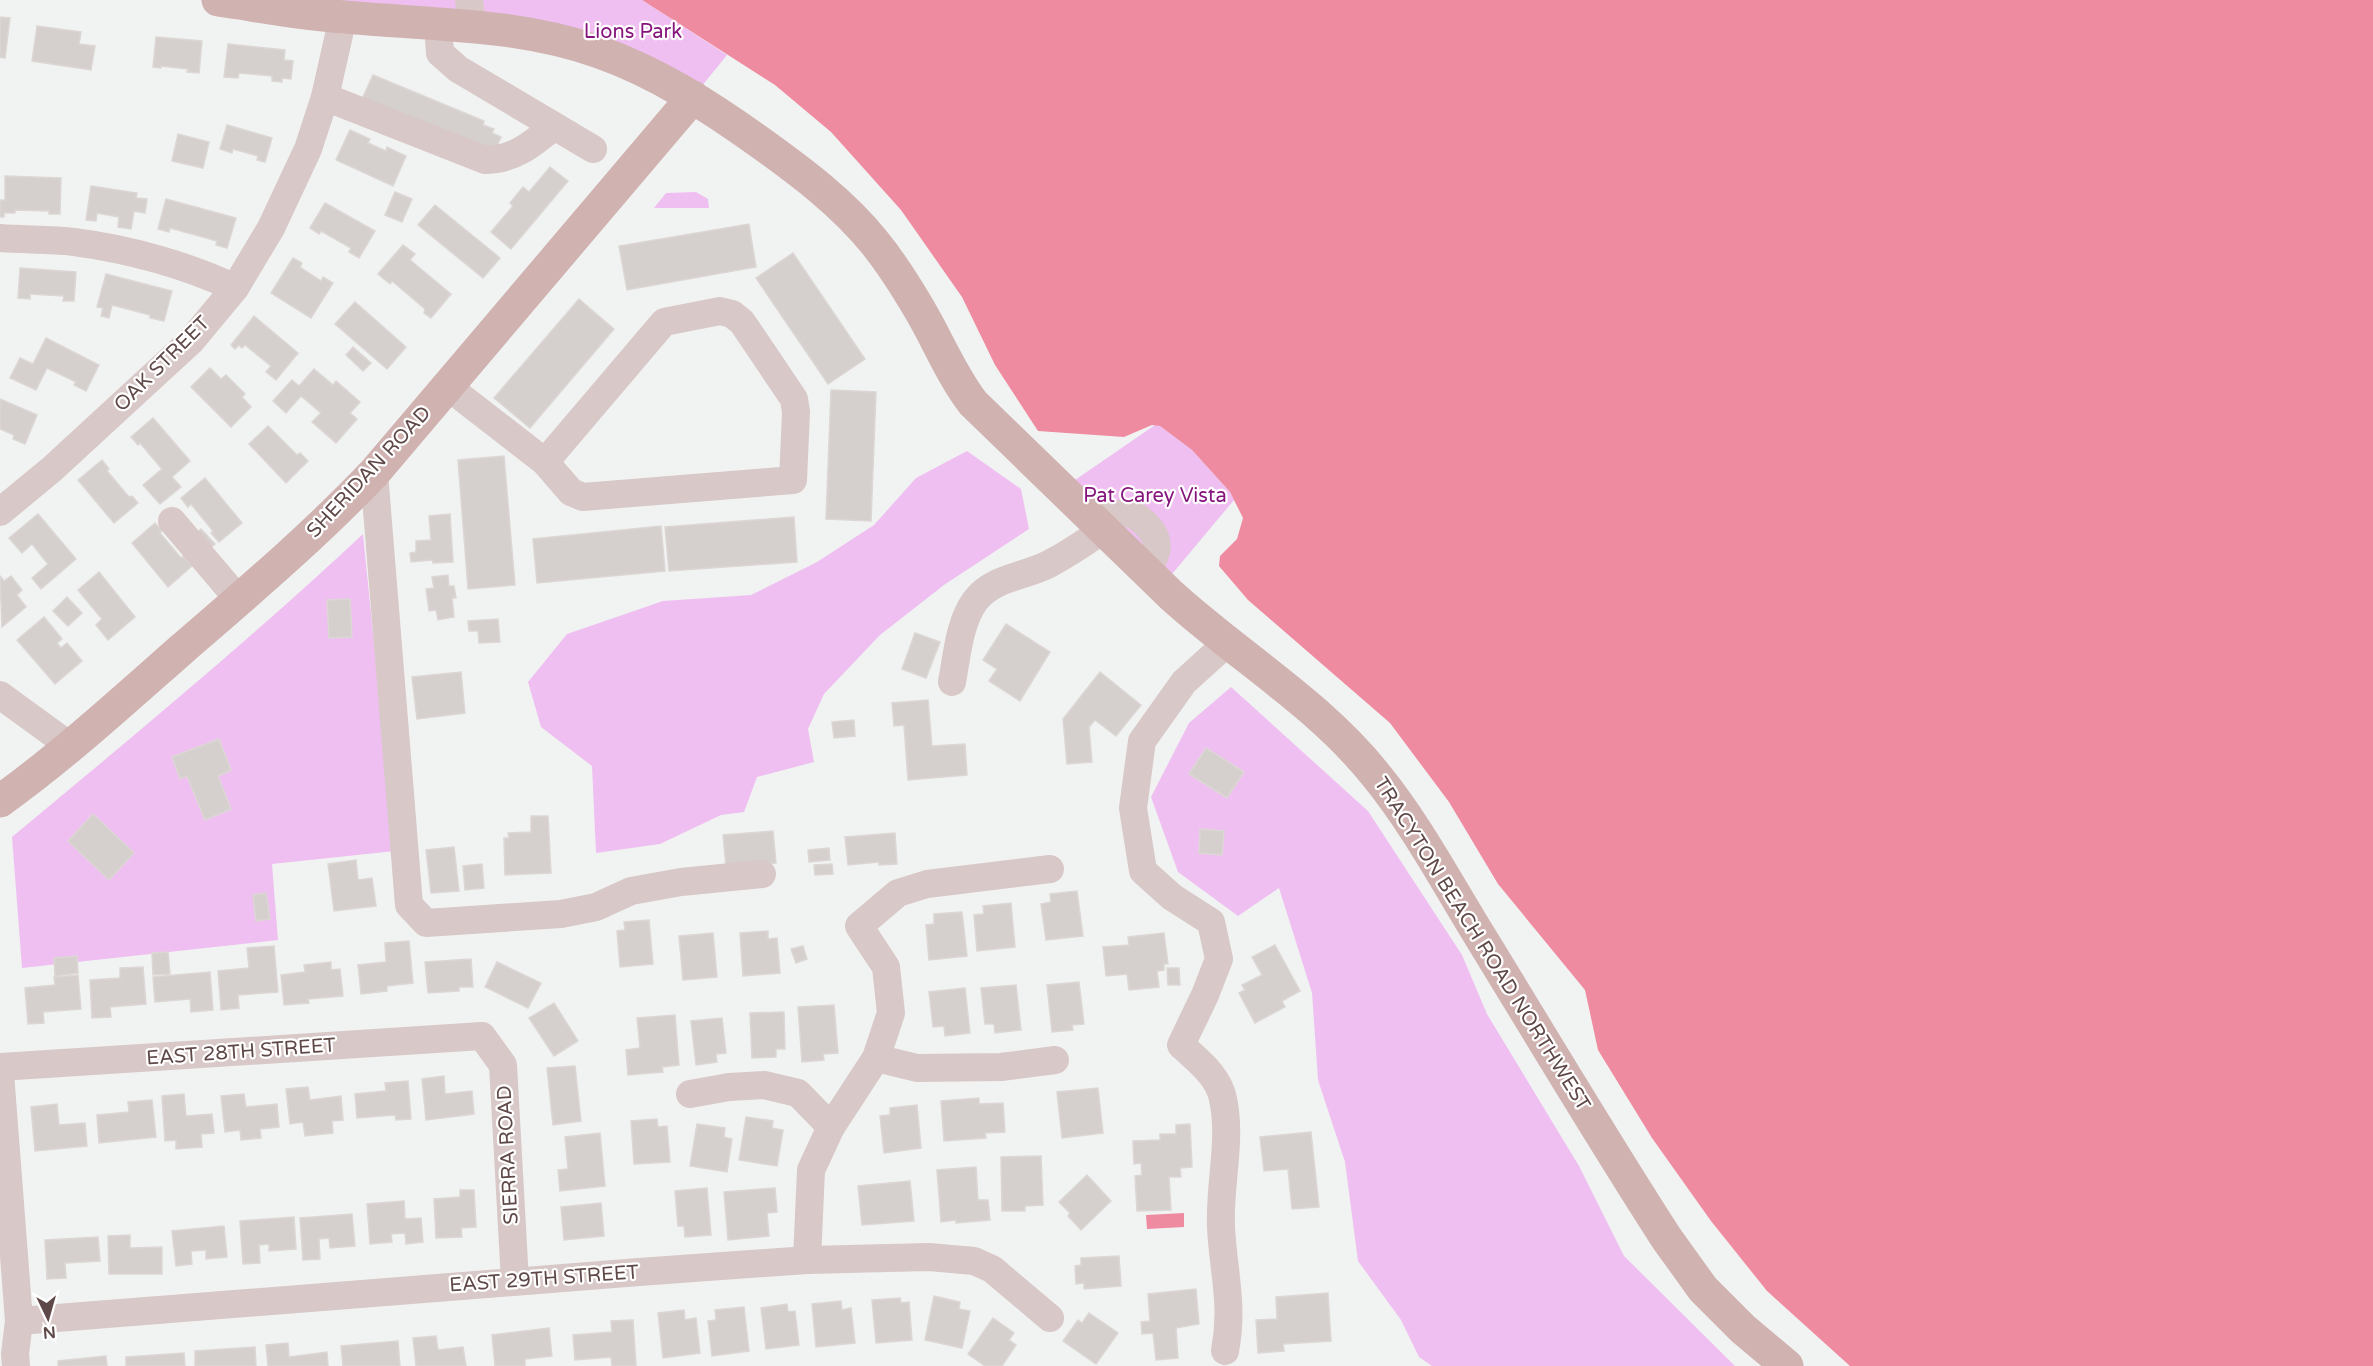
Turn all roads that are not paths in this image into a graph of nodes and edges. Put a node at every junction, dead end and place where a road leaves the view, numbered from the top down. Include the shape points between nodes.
1 (218, 0) edge
2 (471, 13) edge
3 (343, 17) junction
4 (438, 23) junction
5 (326, 97) junction
6 (693, 97) junction
7 (554, 126) junction
8 (593, 149) dead end
9 (0, 238) edge
10 (235, 288) junction
11 (447, 386) junction
12 (545, 462) junction
13 (374, 473) junction
14 (0, 512) edge
15 (172, 521) dead end
16 (1099, 525) junction
17 (239, 600) junction
18 (1227, 643) junction
19 (952, 682) dead end
20 (0, 695) edge
21 (70, 746) junction
22 (0, 801) edge
23 (1050, 869) dead end
24 (762, 874) dead end
25 (482, 1036) joint
26 (876, 1059) junction
27 (1055, 1060) dead end
28 (0, 1067) edge
29 (0, 1073) edge
30 (690, 1094) dead end
31 (831, 1128) junction
32 (807, 1260) junction
33 (515, 1281) junction
34 (1050, 1318) dead end
35 (19, 1321) junction
36 (1225, 1350) dead end
37 (10, 1358) edge
38 (1787, 1366) edge

1 - 3 main road, TRACYTON BEACH ROAD NORTHWEST
2 - 4 main road, TRACYTON BEACH ROAD NORTHWEST
2 - 6 main road, TRACYTON BEACH ROAD NORTHWEST via 597,51 648,72
3 - 4 main road, TRACYTON BEACH ROAD NORTHWEST
3 - 5 street, OAK STREET
4 - 7 street via 440,53 452,64
5 - 7 street via 484,160 499,160 520,152
5 - 10 street, OAK STREET via 308,149 276,218
6 - 11 main road, SHERIDAN ROAD
6 - 16 main road, TRACYTON BEACH ROAD NORTHWEST via 788,162 849,214 895,272 956,381 973,403
7 - 8 street
9 - 10 street via 75,242 142,256 211,276
10 - 14 street, OAK STREET via 191,341
11 - 12 street
11 - 13 main road, SHERIDAN ROAD
12 - 12 street via 664,322 671,320 720,311 732,314 742,322 794,399 793,480 583,497 571,492
13 - 17 main road, SHERIDAN ROAD
13 - 24 street via 409,905 426,924 561,914 596,907 631,891
15 - 17 street
16 - 18 main road, TRACYTON BEACH ROAD NORTHWEST
16 - 19 street via 1046,566 1012,576 981,595 967,616
17 - 21 main road, SHERIDAN ROAD
18 - 36 street via 1184,682 1142,741 1133,808 1143,871 1172,897 1211,922 1219,959 1181,1045 1207,1068 1223,1097 1226,1140 1221,1227 1229,1308
18 - 38 main road, TRACYTON BEACH ROAD NORTHWEST via 1322,719 1375,774 1437,866 1667,1239 1703,1289
20 - 21 street
21 - 22 main road, SHERIDAN ROAD
23 - 26 street via 927,884 898,893 860,926 886,967 891,1013
25 - 28 street, EAST 28TH STREET
25 - 33 street, SIERRA ROAD via 503,1065
26 - 27 street via 917,1068 1001,1067
26 - 31 street
29 - 35 street
30 - 31 street via 764,1085 787,1090 798,1093
31 - 32 street via 811,1170
32 - 33 street, EAST 29TH STREET
32 - 34 street, EAST 29TH STREET via 929,1257 974,1261 992,1269
33 - 35 street, EAST 29TH STREET
35 - 37 street

